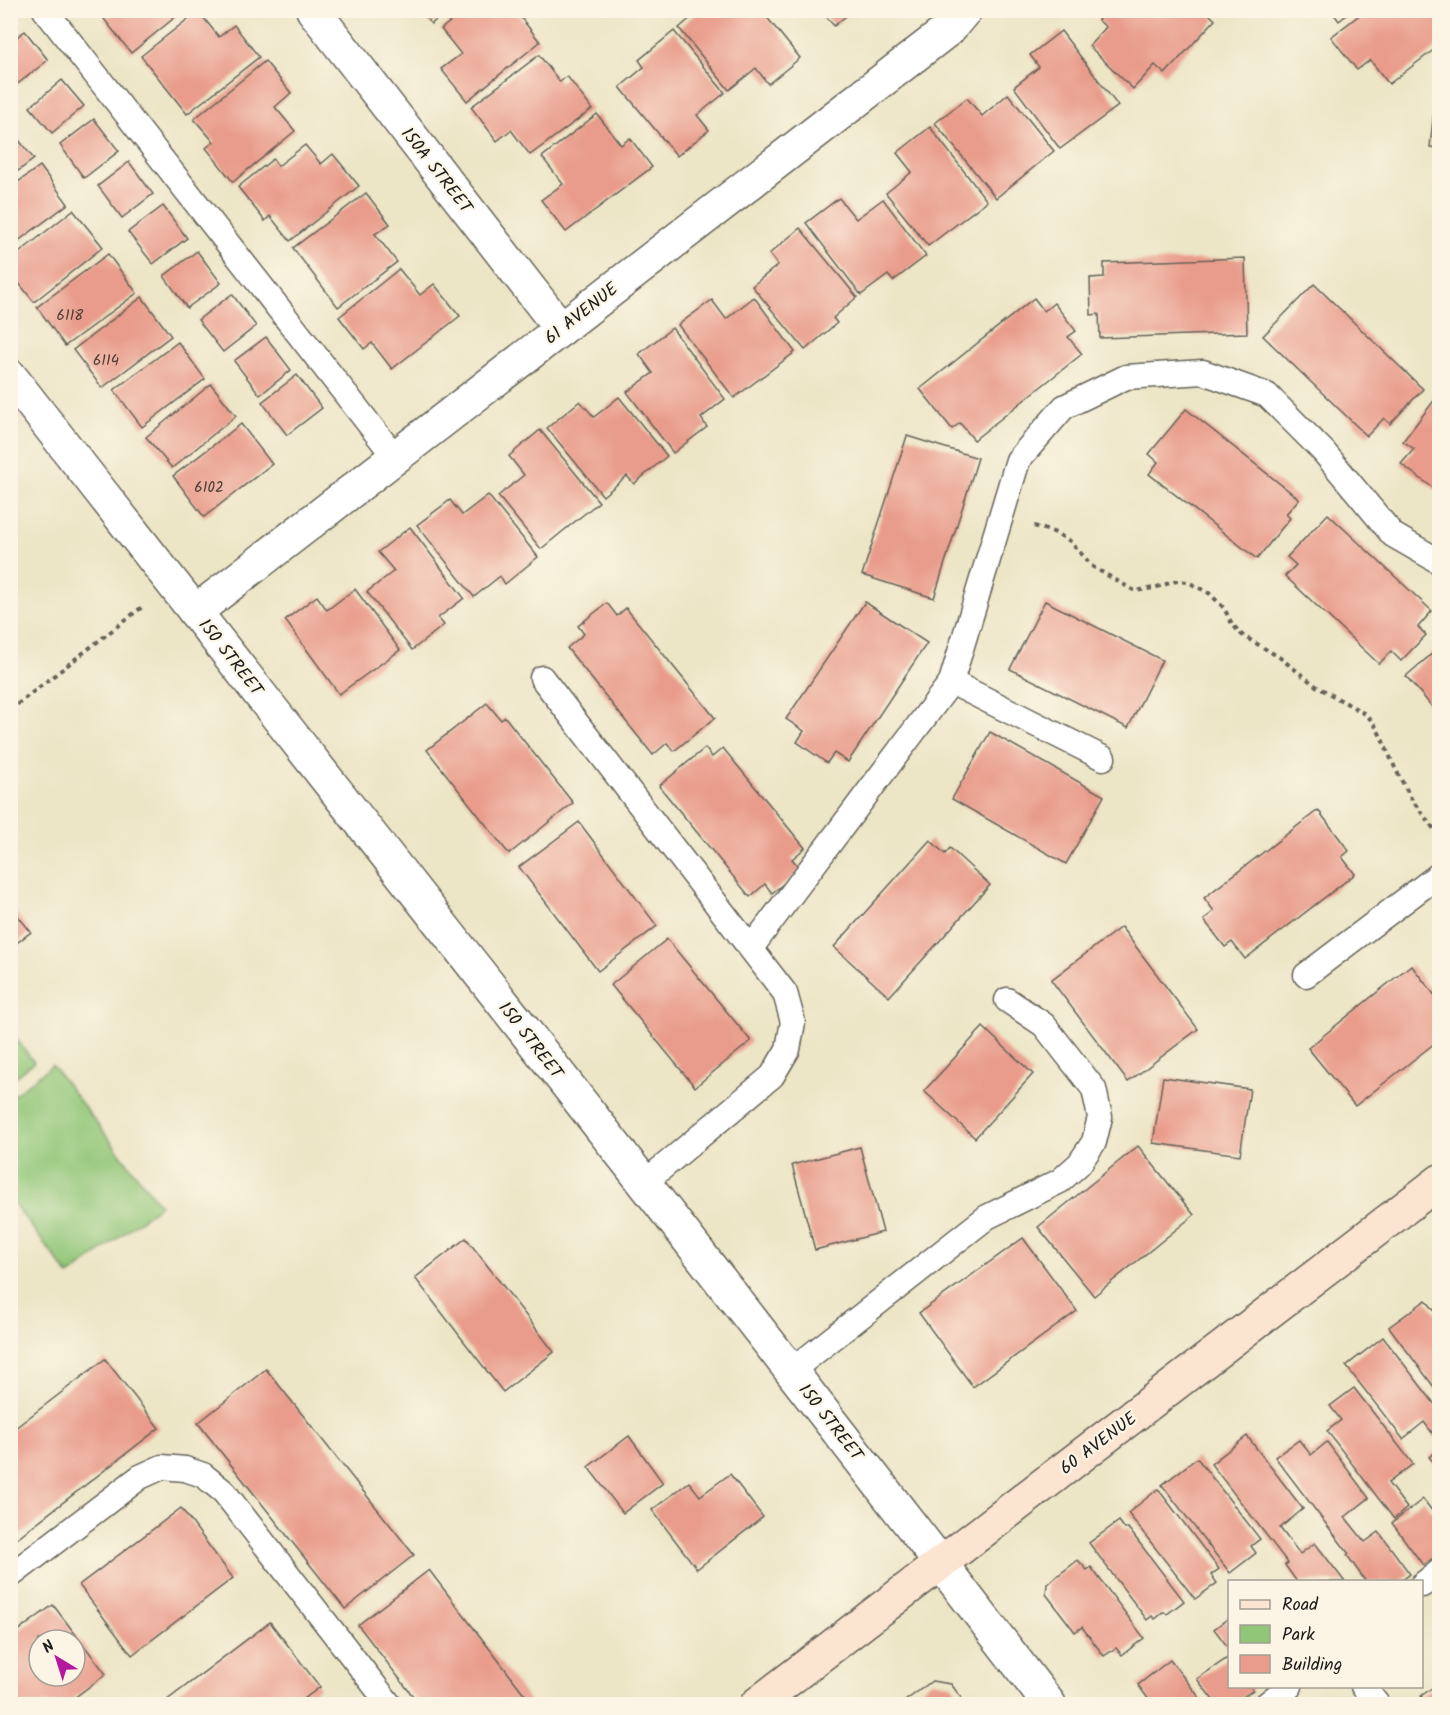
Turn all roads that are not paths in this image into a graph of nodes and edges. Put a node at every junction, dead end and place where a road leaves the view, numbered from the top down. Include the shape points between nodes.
1 (45, 10) edge
2 (313, 10) edge
3 (965, 10) edge
4 (561, 328) junction
5 (10, 376) edge
6 (395, 457) junction
7 (1440, 562) edge
8 (195, 612) junction
9 (542, 678) dead end
10 (951, 682) junction
11 (1103, 758) dead end
12 (1440, 874) edge
13 (752, 948) junction
14 (1306, 975) dead end
15 (1007, 1000) dead end
16 (1440, 1181) edge
17 (644, 1183) junction
18 (790, 1371) junction
19 (941, 1563) junction
20 (1440, 1571) edge
21 (10, 1576) edge
22 (1423, 1584) edge
23 (1287, 1688) edge
24 (1365, 1688) edge
25 (388, 1704) edge
26 (757, 1704) edge
27 (1049, 1704) edge
28 (1267, 1704) edge
29 (1377, 1704) edge

1 - 6 lane
2 - 4 street, 150A STREET
3 - 4 street, 61 AVENUE via 949,29
4 - 6 street, 61 AVENUE
5 - 8 street, 150 STREET
6 - 8 street, 61 AVENUE
7 - 10 lane via 1393,535 1323,451 1267,395 1203,372 1126,377 1064,407 1018,460
8 - 17 street, 150 STREET
9 - 13 lane
10 - 11 lane
10 - 13 lane
12 - 14 lane
13 - 17 lane via 785,993 793,1022 788,1049 772,1076
15 - 18 lane via 1044,1025 1094,1089 1100,1117 1094,1142 1079,1164 1060,1181 987,1216
16 - 19 street, 60 AVENUE
17 - 18 street, 150 STREET
18 - 19 street, 150 STREET
19 - 26 street, 60 AVENUE
19 - 27 street, 150 STREET
20 - 22 lane
21 - 25 lane via 140,1477 162,1467 203,1475 224,1492
23 - 28 lane
24 - 29 lane

